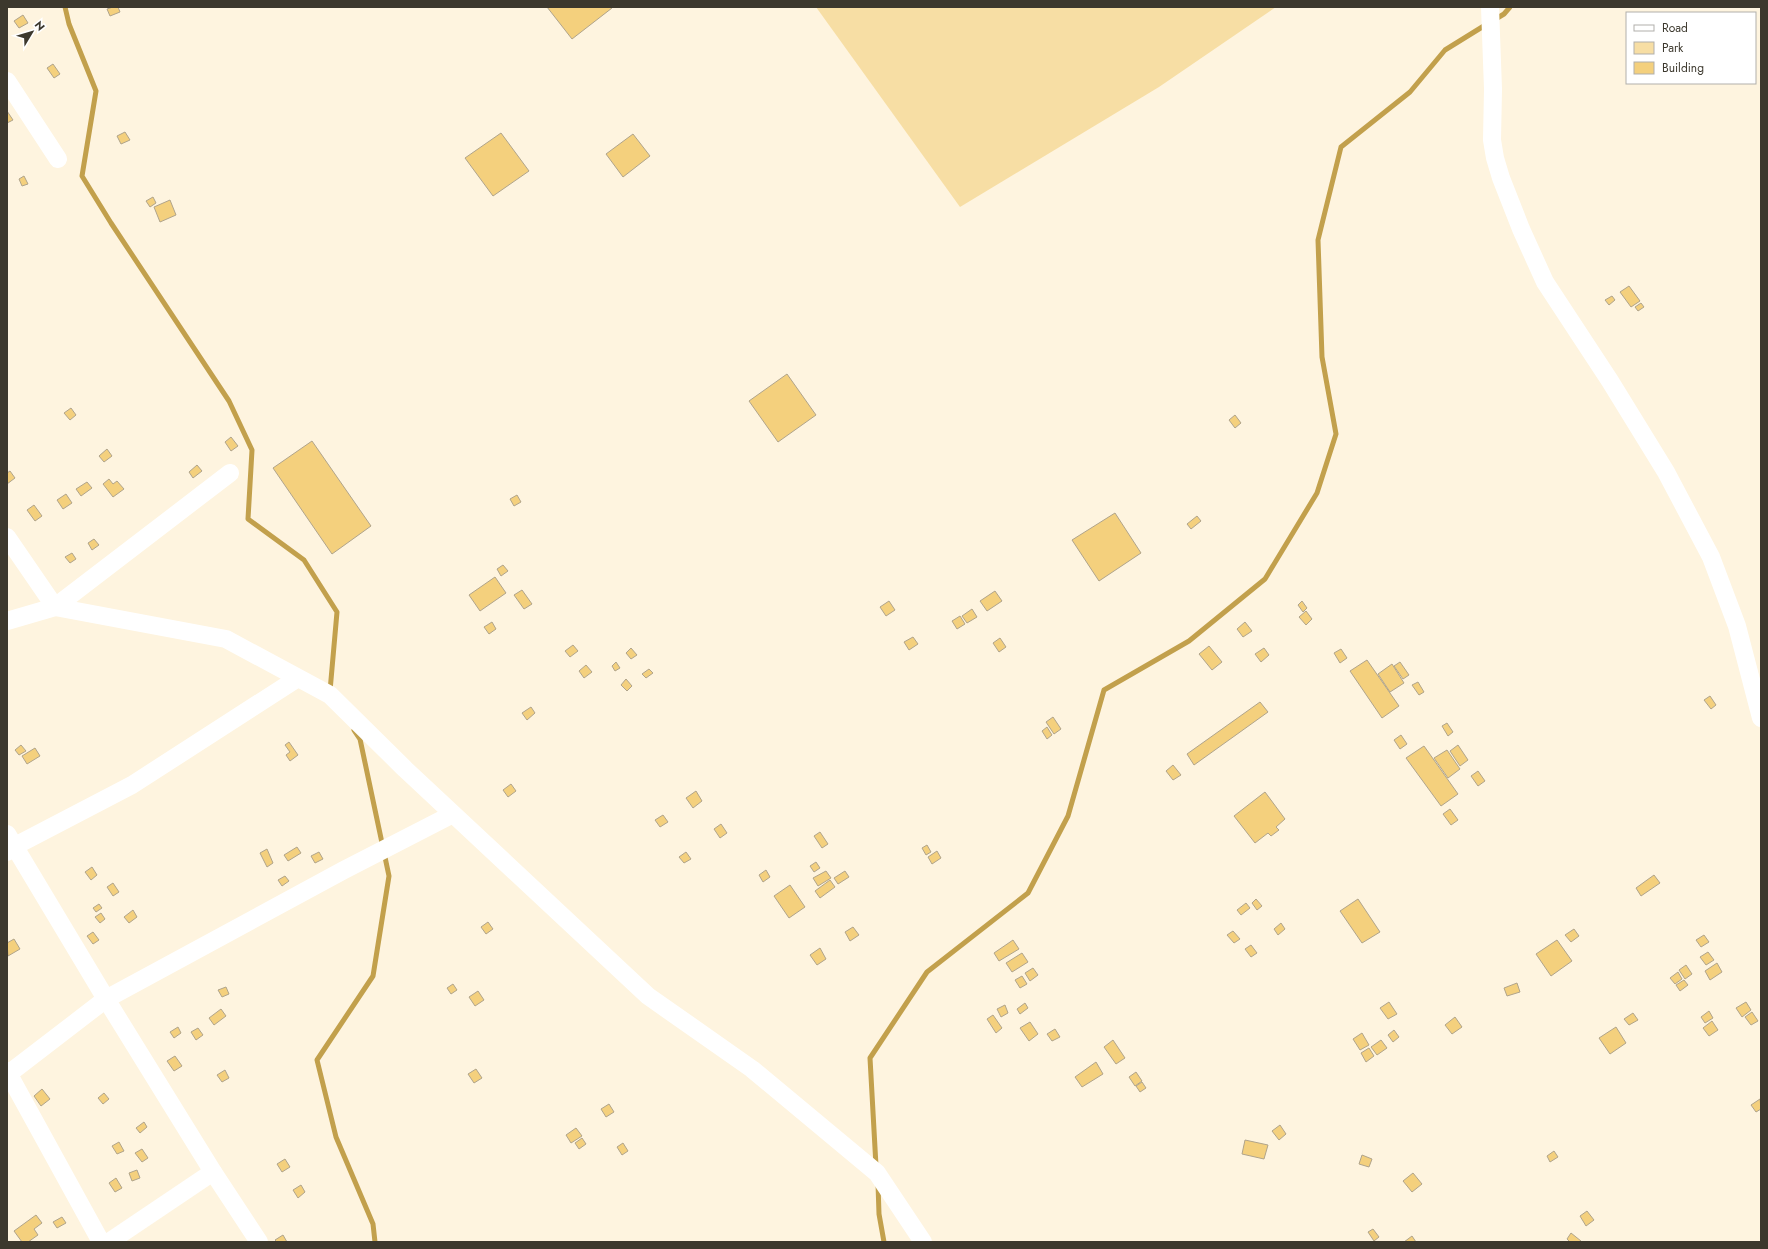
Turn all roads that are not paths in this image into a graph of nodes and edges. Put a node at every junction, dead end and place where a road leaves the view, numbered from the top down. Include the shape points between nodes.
1 (1490, 7) edge
2 (7, 81) edge
3 (58, 159) dead end
4 (230, 473) dead end
5 (7, 537) edge
6 (55, 607) junction
7 (7, 621) edge
8 (298, 678) junction
9 (1761, 718) edge
10 (453, 814) junction
11 (10, 844) edge
12 (106, 999) junction
13 (8, 1073) edge
14 (213, 1172) junction
15 (101, 1242) edge
16 (109, 1242) edge
17 (259, 1242) edge
18 (923, 1242) edge

1 - 9 street via 1492,140 1501,178 1545,282 1610,380 1666,472 1711,557 1737,626
2 - 3 street
4 - 6 street
5 - 6 street
6 - 7 street
6 - 8 street via 226,639
8 - 10 street via 330,695
8 - 11 street via 132,785
10 - 12 street
10 - 18 street via 648,996 752,1068 877,1173
11 - 12 street
12 - 13 street
12 - 14 street
13 - 15 street
14 - 16 street
14 - 17 street

